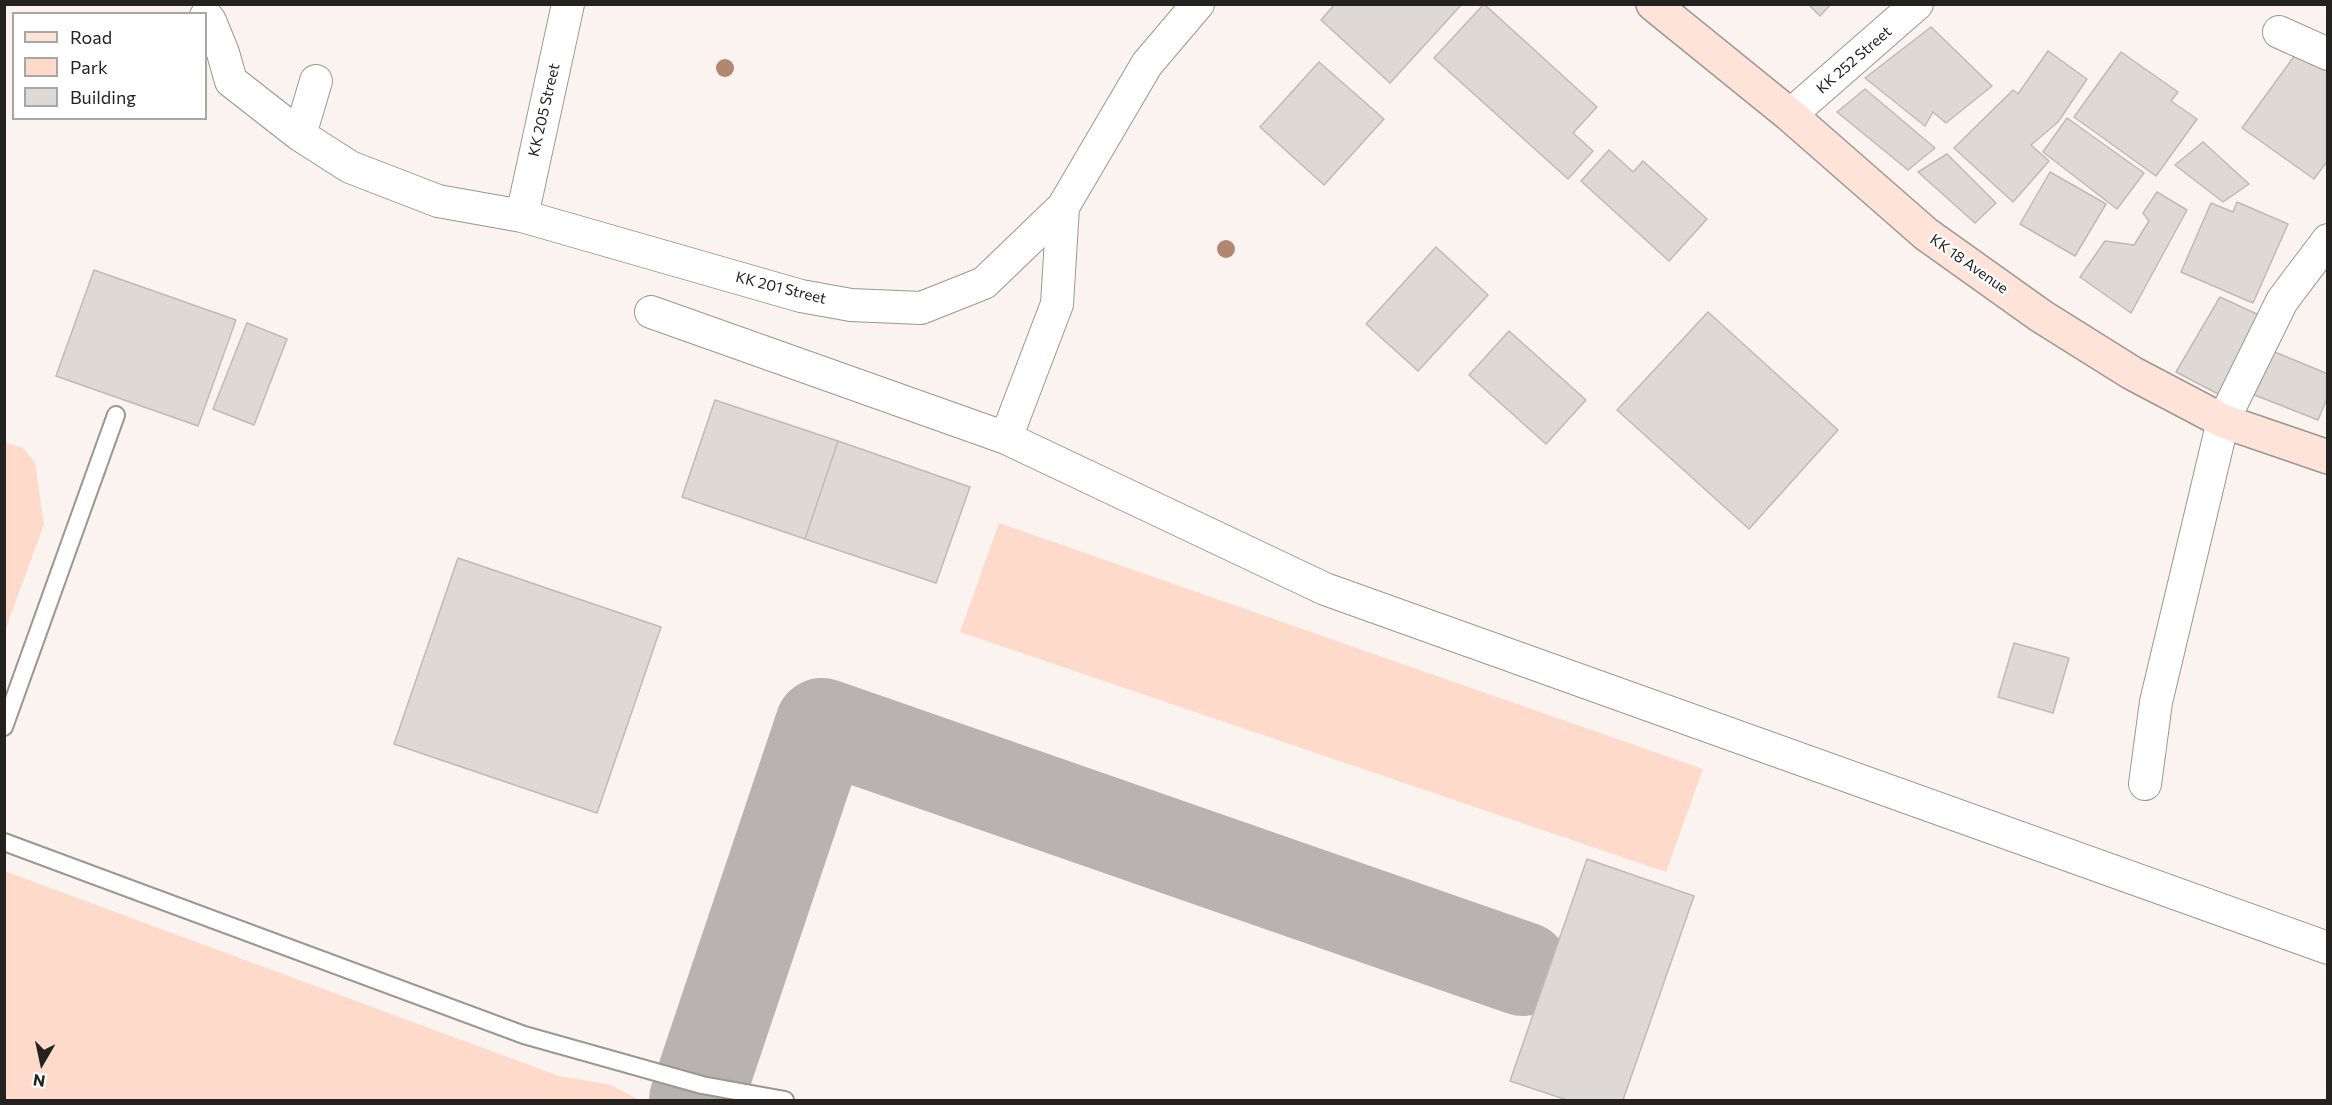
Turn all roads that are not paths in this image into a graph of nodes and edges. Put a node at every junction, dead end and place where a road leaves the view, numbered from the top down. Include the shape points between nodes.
1 (568, 4) edge
2 (1198, 4) edge
3 (1653, 4) edge
4 (1917, 4) edge
5 (207, 18) edge
6 (2279, 32) dead end
7 (2328, 54) edge
8 (316, 81) dead end
9 (1790, 116) junction
10 (300, 135) junction
11 (1063, 207) junction
12 (522, 216) junction
13 (2328, 240) edge
14 (651, 312) dead end
15 (116, 415) dead end
16 (2223, 420) junction
17 (1006, 438) junction
18 (2328, 457) edge
19 (4, 727) edge
20 (2145, 784) dead end
21 (4, 842) edge
22 (2328, 948) edge
23 (785, 1101) edge

1 - 12 street, KK 205 Street
2 - 11 street, KK 201 Street via 1148,64
3 - 9 main road, KK 18 Avenue
4 - 9 street, KK 252 Street
5 - 10 street, KK 201 Street via 231,81
6 - 7 street
8 - 10 street
9 - 16 main road, KK 18 Avenue via 1926,234 2041,316 2132,373
10 - 12 street, KK 201 Street via 350,167 438,201
11 - 12 street, KK 201 Street via 984,283 921,308 801,296
11 - 17 street via 1057,304
13 - 16 street via 2282,301
14 - 17 street
15 - 19 lane
16 - 18 main road, KK 18 Avenue
16 - 20 street via 2156,702
17 - 22 street via 1325,589
21 - 23 lane via 524,1035 702,1085

